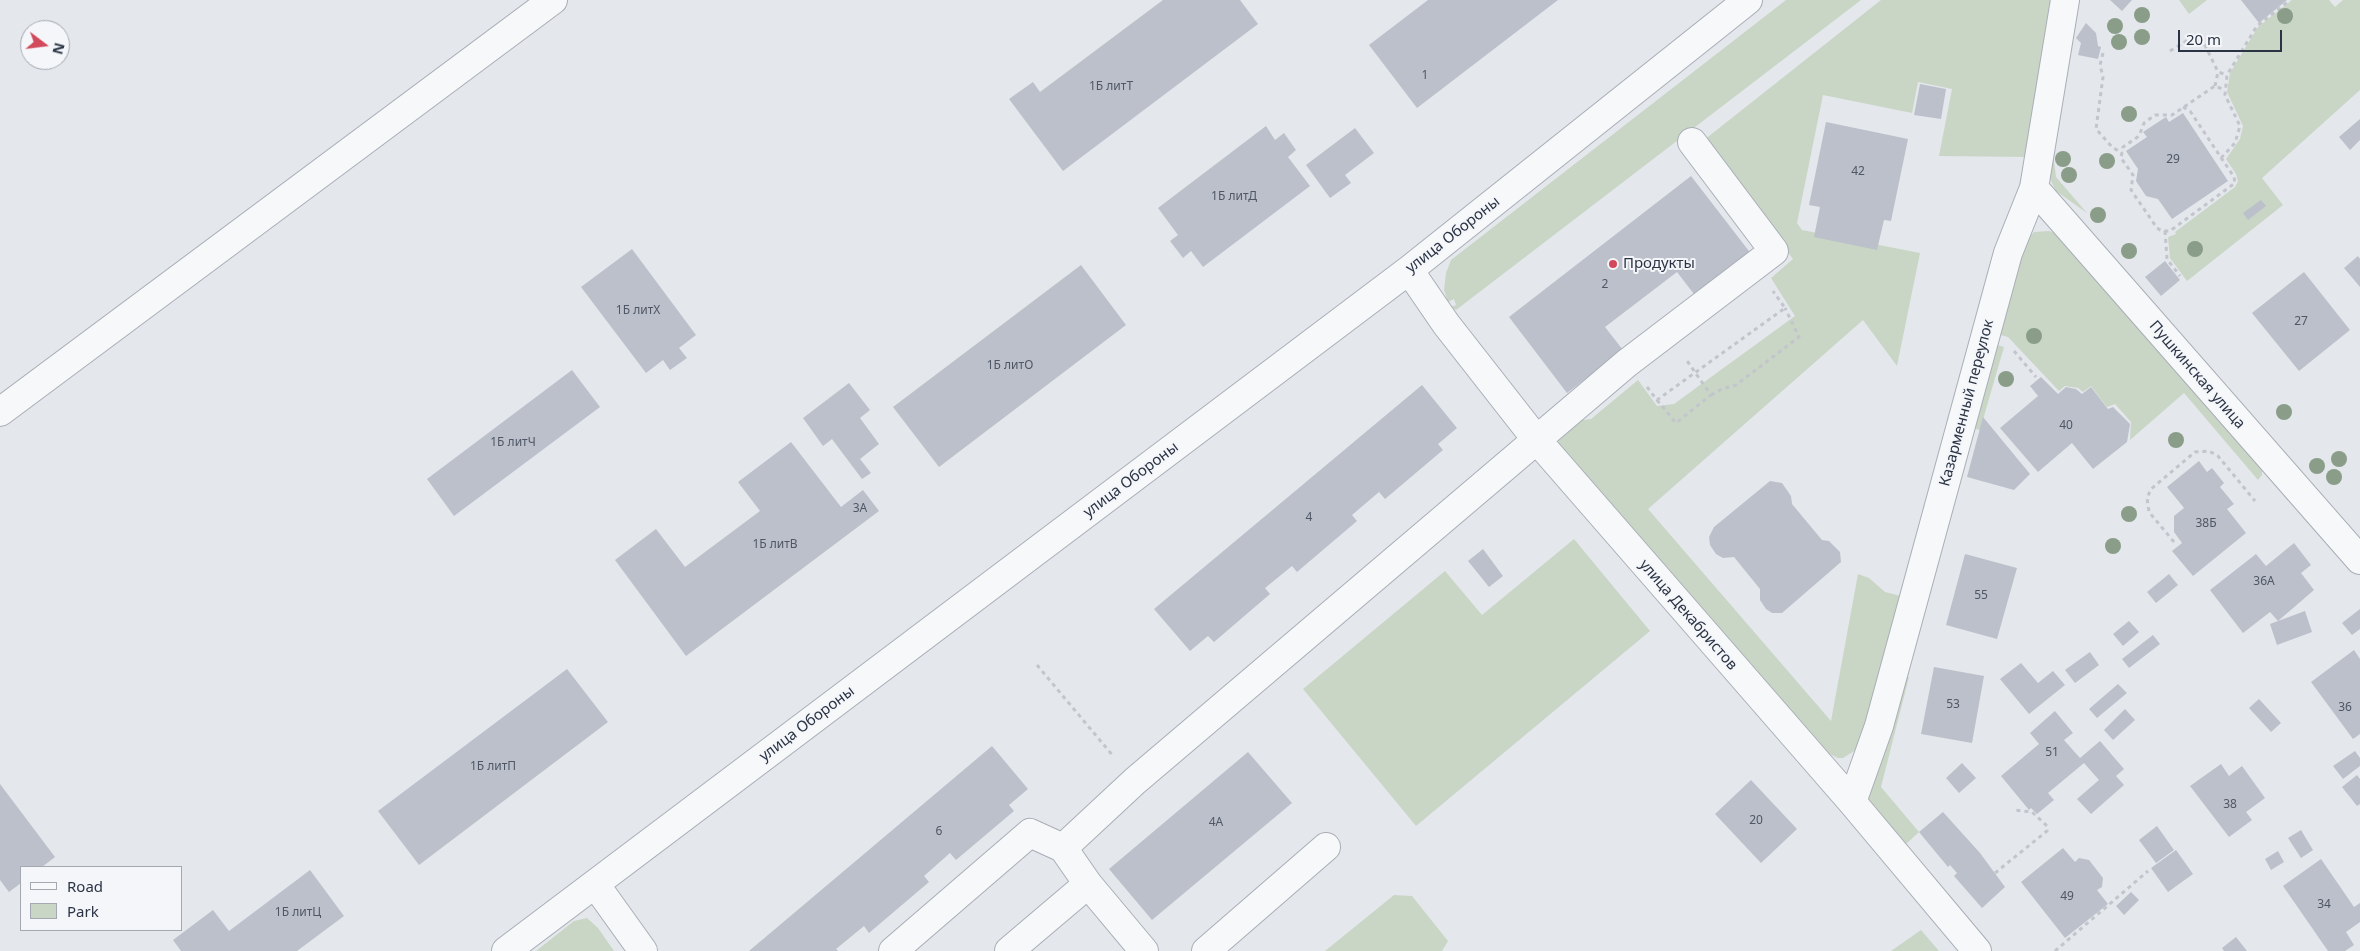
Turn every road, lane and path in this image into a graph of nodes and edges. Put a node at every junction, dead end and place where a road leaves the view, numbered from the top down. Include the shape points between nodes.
1 (553, 0) edge
2 (1748, 0) edge
3 (2065, 0) edge
4 (2290, 0) edge
5 (2170, 51) dead end
6 (2104, 53) dead end
7 (2218, 72) junction
8 (2227, 75) junction
9 (2215, 86) junction
10 (2225, 90) junction
11 (2183, 108) junction
12 (1692, 142) dead end
13 (2122, 153) junction
14 (2221, 158) junction
15 (2034, 188) junction
16 (2165, 231) junction
17 (1756, 265) junction
18 (1409, 270) junction
19 (2180, 276) dead end
20 (1785, 308) junction
21 (1667, 333) junction
22 (2012, 349) dead end
23 (1628, 363) junction
24 (1696, 373) junction
25 (2036, 377) dead end
26 (1711, 395) junction
27 (1657, 400) junction
28 (0, 412) edge
29 (1536, 440) junction
30 (2255, 501) dead end
31 (2174, 542) dead end
32 (2360, 560) edge
33 (1037, 665) dead end
34 (1135, 781) junction
35 (1852, 802) junction
36 (2014, 810) dead end
37 (1326, 846) dead end
38 (1063, 848) junction
39 (2148, 871) dead end
40 (1994, 873) dead end
41 (595, 884) junction
42 (1088, 884) junction
43 (506, 951) edge
44 (643, 951) edge
45 (893, 951) edge
46 (1009, 951) edge
47 (1144, 951) edge
48 (1206, 951) edge
49 (1977, 951) edge
50 (2055, 951) edge

1 - 28 street
2 - 18 street, улица Обороны
3 - 15 street, Казарменный переулок
4 - 8 path via 2257,26
5 - 7 path via 2188,40 2198,39 2204,43
6 - 13 path via 2100,65 2103,77 2096,129
7 - 8 path
7 - 9 path
8 - 10 path
9 - 10 path
9 - 11 path
10 - 14 path via 2240,126 2235,143
11 - 13 path via 2172,114 2155,116 2144,123 2139,136 2123,147
11 - 14 path via 2190,111
12 - 17 street via 1774,252
13 - 16 path via 2121,158 2133,175 2131,190 2156,228
14 - 16 path via 2235,183
15 - 32 street, Пушкинская улица
15 - 35 street, Казарменный переулок via 2008,253 1879,726
16 - 19 path via 2167,259
17 - 20 path
17 - 21 street
18 - 29 street, улица Декабристов via 1446,324
18 - 41 street, улица Обороны
20 - 24 path
20 - 26 path via 1799,336 1736,385
21 - 23 street
21 - 24 path
22 - 25 path
23 - 27 path
23 - 29 street
24 - 26 path
24 - 27 path
26 - 27 path via 1676,422
29 - 34 street
29 - 35 street, улица Декабристов
30 - 31 path via 2218,456 2210,451 2195,452 2151,489 2147,498 2150,512
33 - 34 path
34 - 38 street
35 - 49 street, улица Декабристов
36 - 40 path via 2032,812 2047,826 2047,831
37 - 48 street
38 - 42 street
38 - 45 street via 1030,833
39 - 50 path
41 - 43 street, улица Обороны
41 - 44 street
42 - 46 street
42 - 47 street

